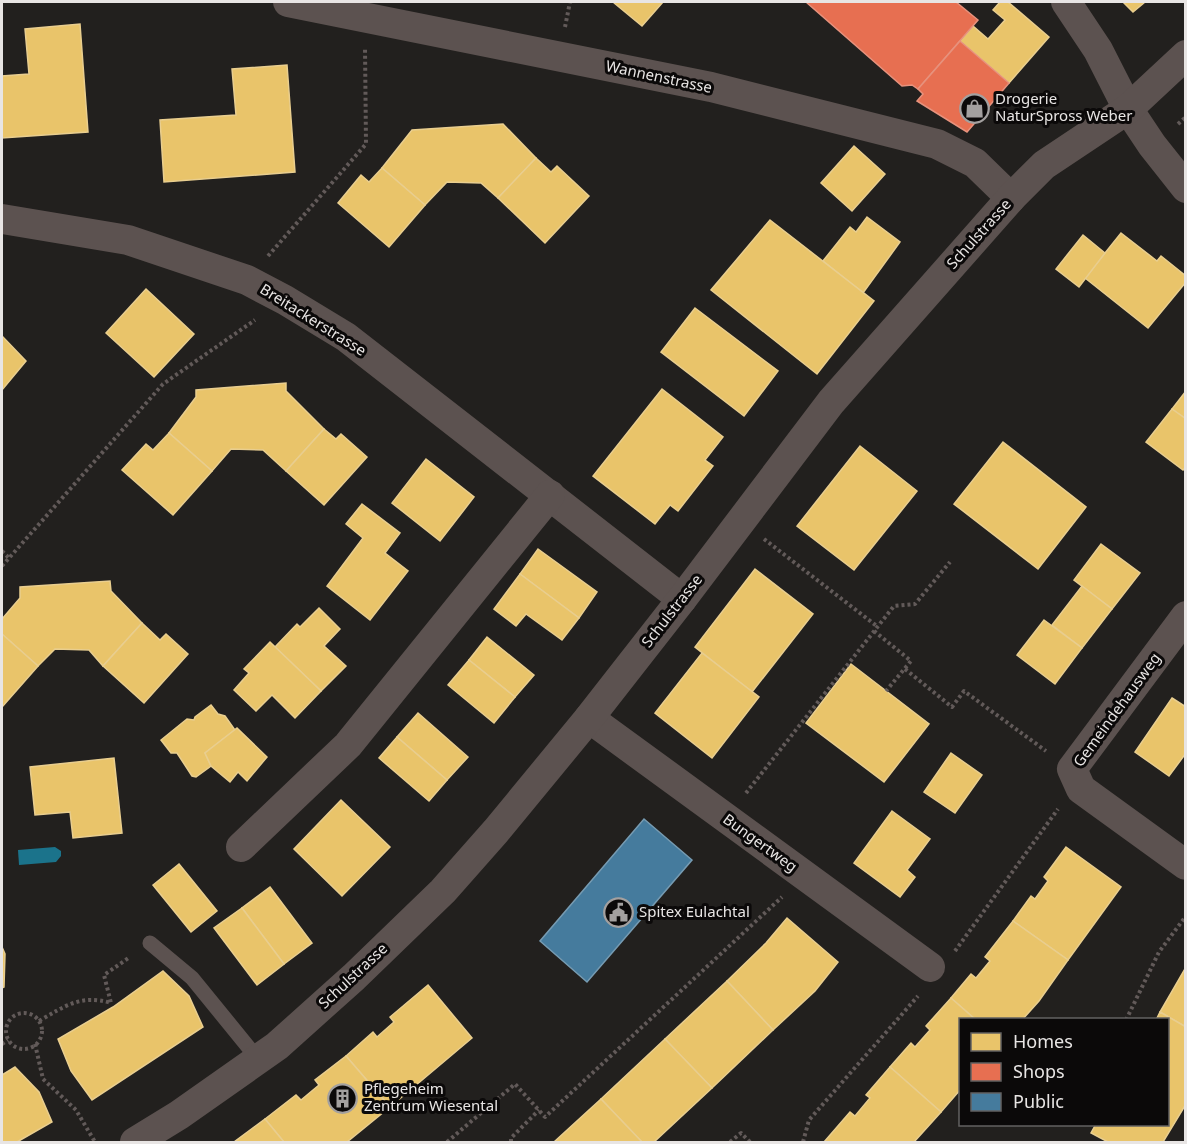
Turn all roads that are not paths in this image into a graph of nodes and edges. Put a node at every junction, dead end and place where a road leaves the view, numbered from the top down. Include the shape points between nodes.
1 (288, 2) edge
2 (1066, 2) edge
3 (1185, 55) edge
4 (1128, 109) junction
5 (1185, 188) edge
6 (1011, 198) junction
7 (2, 219) edge
8 (550, 495) junction
9 (682, 599) junction
10 (1185, 616) edge
11 (589, 718) junction
12 (241, 847) dead end
13 (1185, 865) edge
14 (150, 943) road end
15 (930, 967) dead end
16 (258, 1059) junction
17 (135, 1143) edge

1 - 6 street, Wannenstrasse via 711,87 937,144 975,163
2 - 4 street via 1098,50
3 - 4 street, Schulstrasse
4 - 5 street
4 - 6 street, Schulstrasse via 1044,165
6 - 9 street, Schulstrasse via 831,402
7 - 8 street, Breitackerstrasse via 128,240 247,280 346,337
8 - 9 street, Breitackerstrasse
8 - 12 street via 348,745
9 - 11 street, Schulstrasse
10 - 13 street, Gemeindehausweg via 1072,770 1081,789
11 - 15 street, Bungertweg
11 - 16 street, Schulstrasse via 443,891 354,977
14 - 16 lane via 192,978
16 - 17 street, Schulstrasse

